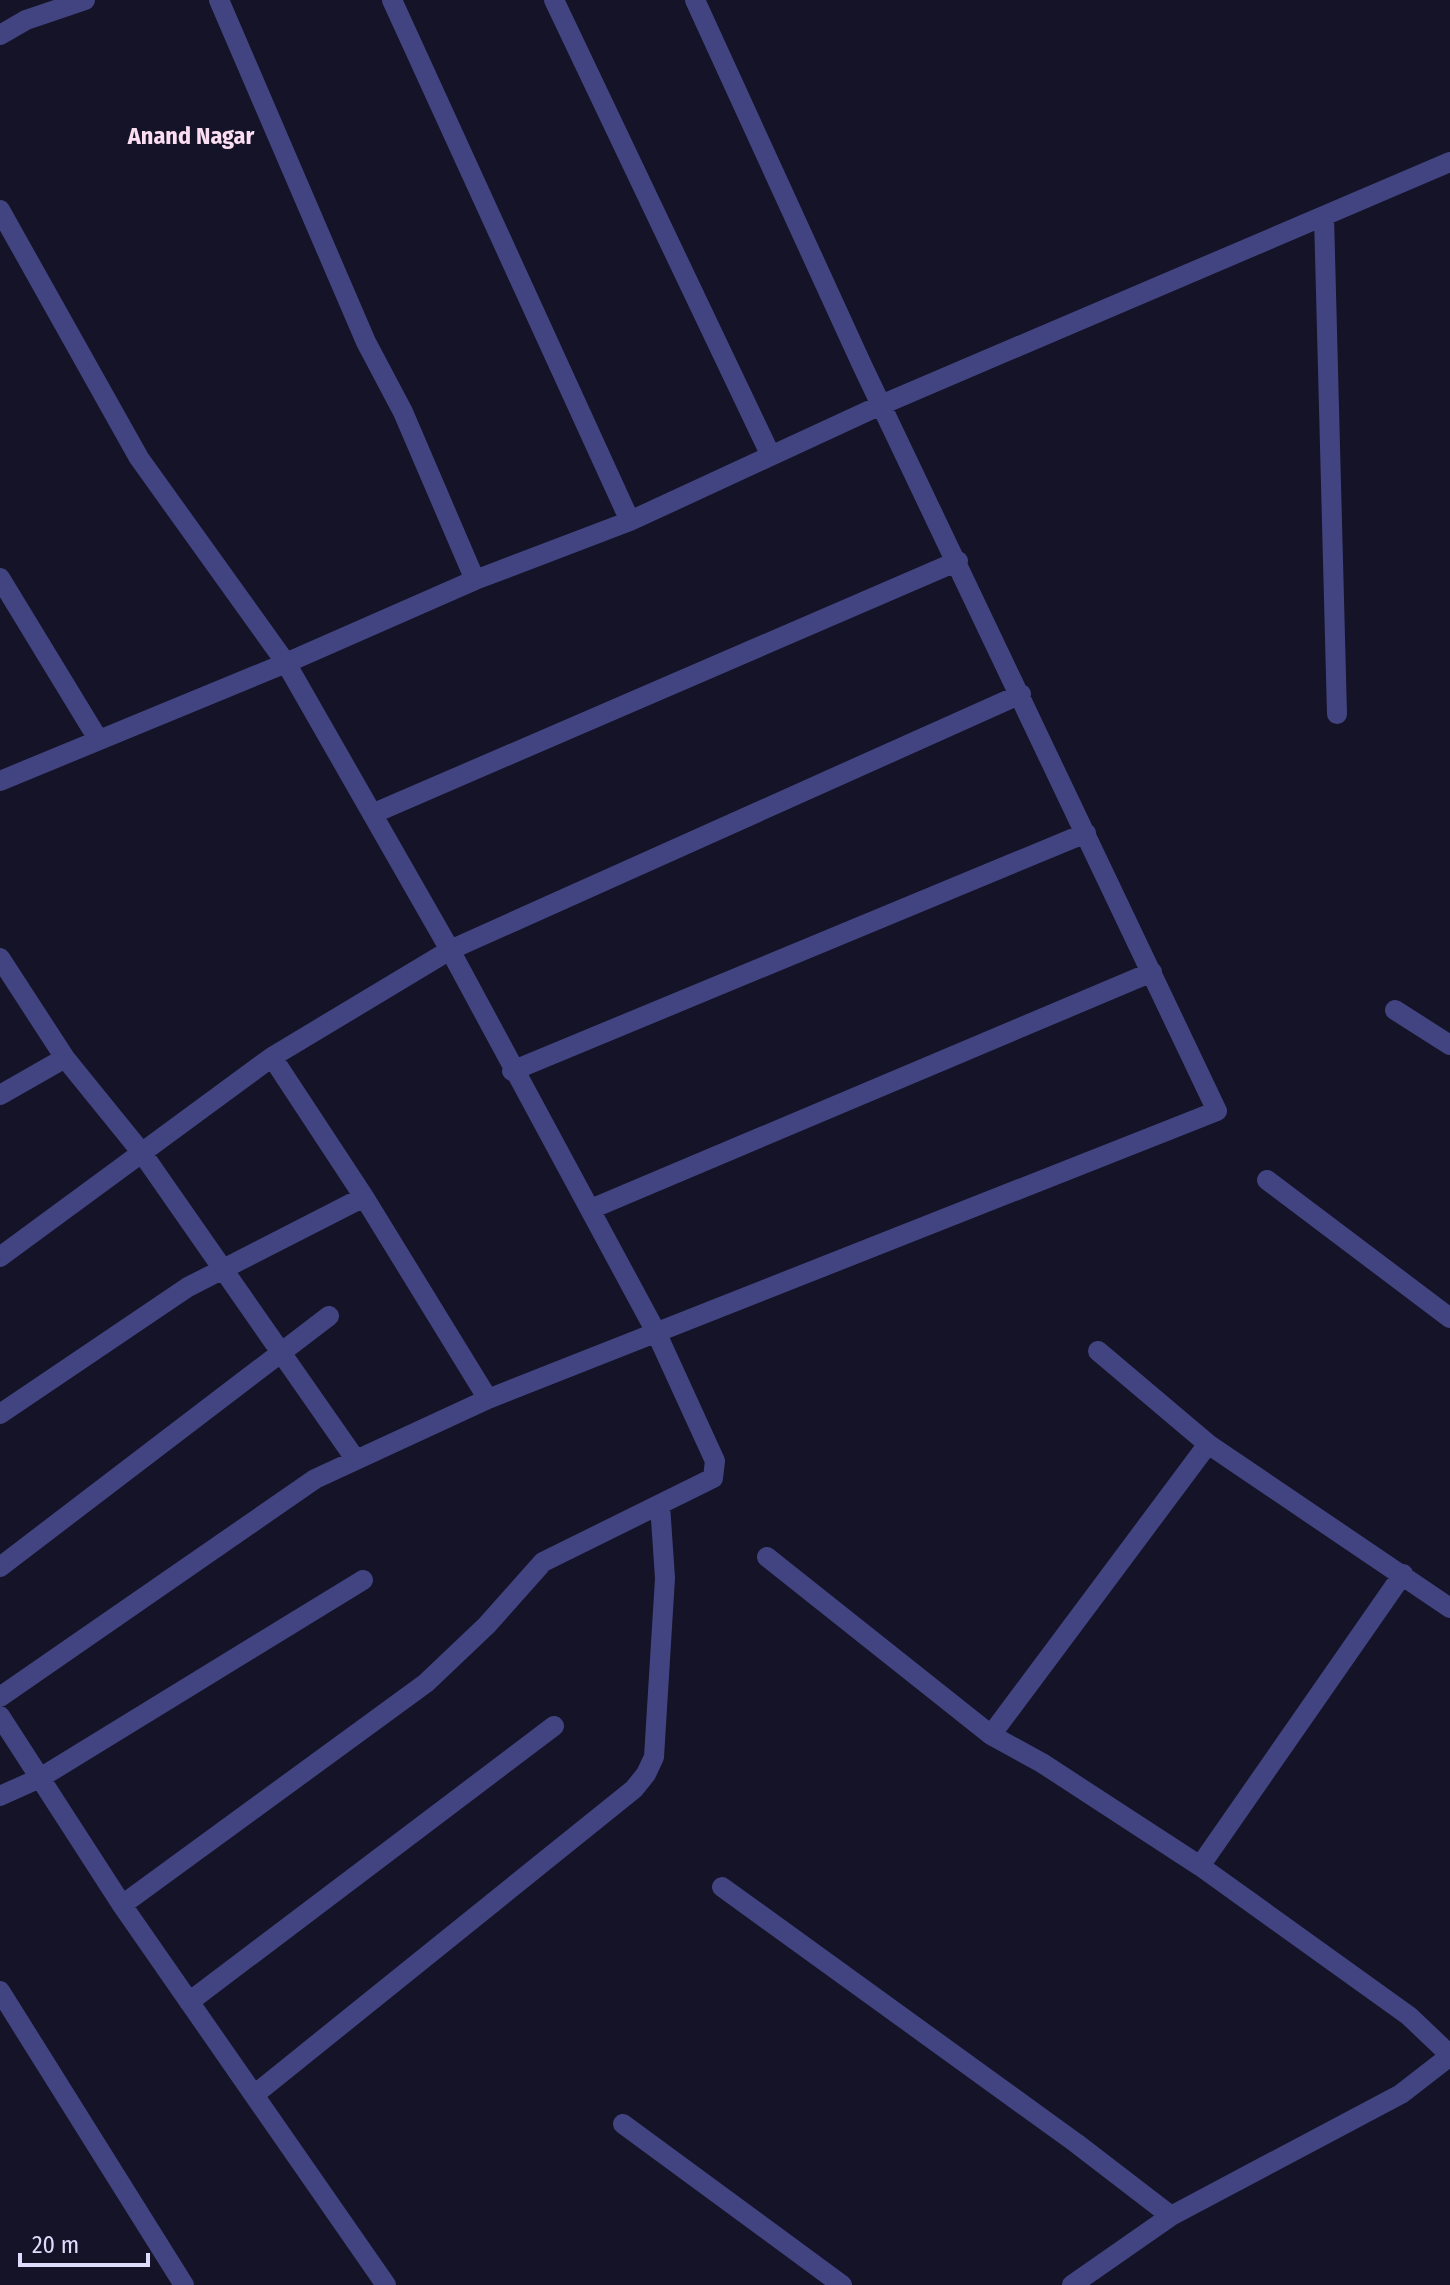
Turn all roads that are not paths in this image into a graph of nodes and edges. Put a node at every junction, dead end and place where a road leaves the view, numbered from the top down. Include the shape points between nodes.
1 (85, 0) edge
2 (219, 0) edge
3 (392, 0) edge
4 (554, 0) edge
5 (695, 0) edge
6 (0, 35) edge
7 (1450, 162) edge
8 (0, 210) edge
9 (1324, 216) junction
10 (881, 405) junction
11 (771, 456) junction
12 (630, 521) junction
13 (958, 561) junction
14 (475, 580) junction
15 (3, 591) edge
16 (286, 663) junction
17 (1021, 694) junction
18 (1337, 714) dead end
19 (98, 739) junction
20 (0, 781) edge
21 (372, 814) junction
22 (1086, 833) junction
23 (450, 950) junction
24 (0, 958) edge
25 (1152, 972) junction
26 (1395, 1010) dead end
27 (1450, 1045) edge
28 (272, 1057) junction
29 (65, 1058) junction
30 (512, 1071) junction
31 (0, 1095) edge
32 (142, 1153) junction
33 (1267, 1180) dead end
34 (364, 1197) junction
35 (591, 1209) junction
36 (0, 1257) edge
37 (224, 1269) junction
38 (329, 1316) dead end
39 (1450, 1318) edge
40 (656, 1332) junction
41 (1098, 1351) dead end
42 (280, 1354) junction
43 (488, 1399) junction
44 (0, 1414) edge
45 (1208, 1444) junction
46 (356, 1460) junction
47 (660, 1505) junction
48 (767, 1557) dead end
49 (0, 1567) edge
50 (1403, 1574) junction
51 (363, 1580) dead end
52 (1450, 1608) edge
53 (0, 1697) edge
54 (0, 1716) edge
55 (554, 1726) dead end
56 (991, 1735) junction
57 (40, 1778) junction
58 (0, 1796) edge
59 (1200, 1866) junction
60 (722, 1887) dead end
61 (122, 1905) junction
62 (0, 1991) edge
63 (189, 2002) junction
64 (1450, 2055) edge
65 (254, 2095) junction
66 (623, 2124) dead end
67 (1171, 2216) junction
68 (184, 2285) edge
69 (386, 2285) edge
70 (842, 2285) edge
71 (1072, 2285) edge

1 - 6 street
2 - 14 street
3 - 12 street
4 - 11 street
5 - 10 street
7 - 9 street
8 - 16 street via 139,458
9 - 10 street
9 - 18 street
10 - 11 street
10 - 13 street
11 - 12 street
12 - 14 street
13 - 17 street
13 - 21 street
14 - 16 street
15 - 19 street
16 - 19 street
16 - 21 street
17 - 22 street
17 - 23 street
19 - 20 street
21 - 23 street
22 - 25 street
22 - 30 street
23 - 28 street
23 - 30 street
24 - 29 street
25 - 35 street
25 - 40 street via 1217,1111
26 - 27 street
28 - 32 street
28 - 34 street
29 - 31 street
29 - 32 street
30 - 35 street
32 - 36 street
32 - 37 street
33 - 39 street
34 - 37 street
34 - 43 street
35 - 40 street
37 - 42 street
37 - 44 street via 188,1287
38 - 42 street
40 - 43 street
40 - 47 street via 716,1472
41 - 45 street
42 - 46 street
42 - 49 street
43 - 46 street
45 - 50 street
45 - 56 street
46 - 53 street via 315,1479
47 - 61 street via 543,1562 426,1683
47 - 65 street via 665,1578 654,1757 646,1774 634,1789
48 - 56 street
50 - 52 street
50 - 59 street
51 - 57 street
54 - 57 street
55 - 63 street
56 - 59 street
57 - 58 street
57 - 61 street
59 - 64 street via 1409,2016
60 - 67 street
61 - 63 street
62 - 68 street
63 - 65 street
64 - 67 street via 1401,2094
65 - 69 street
66 - 70 street
67 - 71 street

